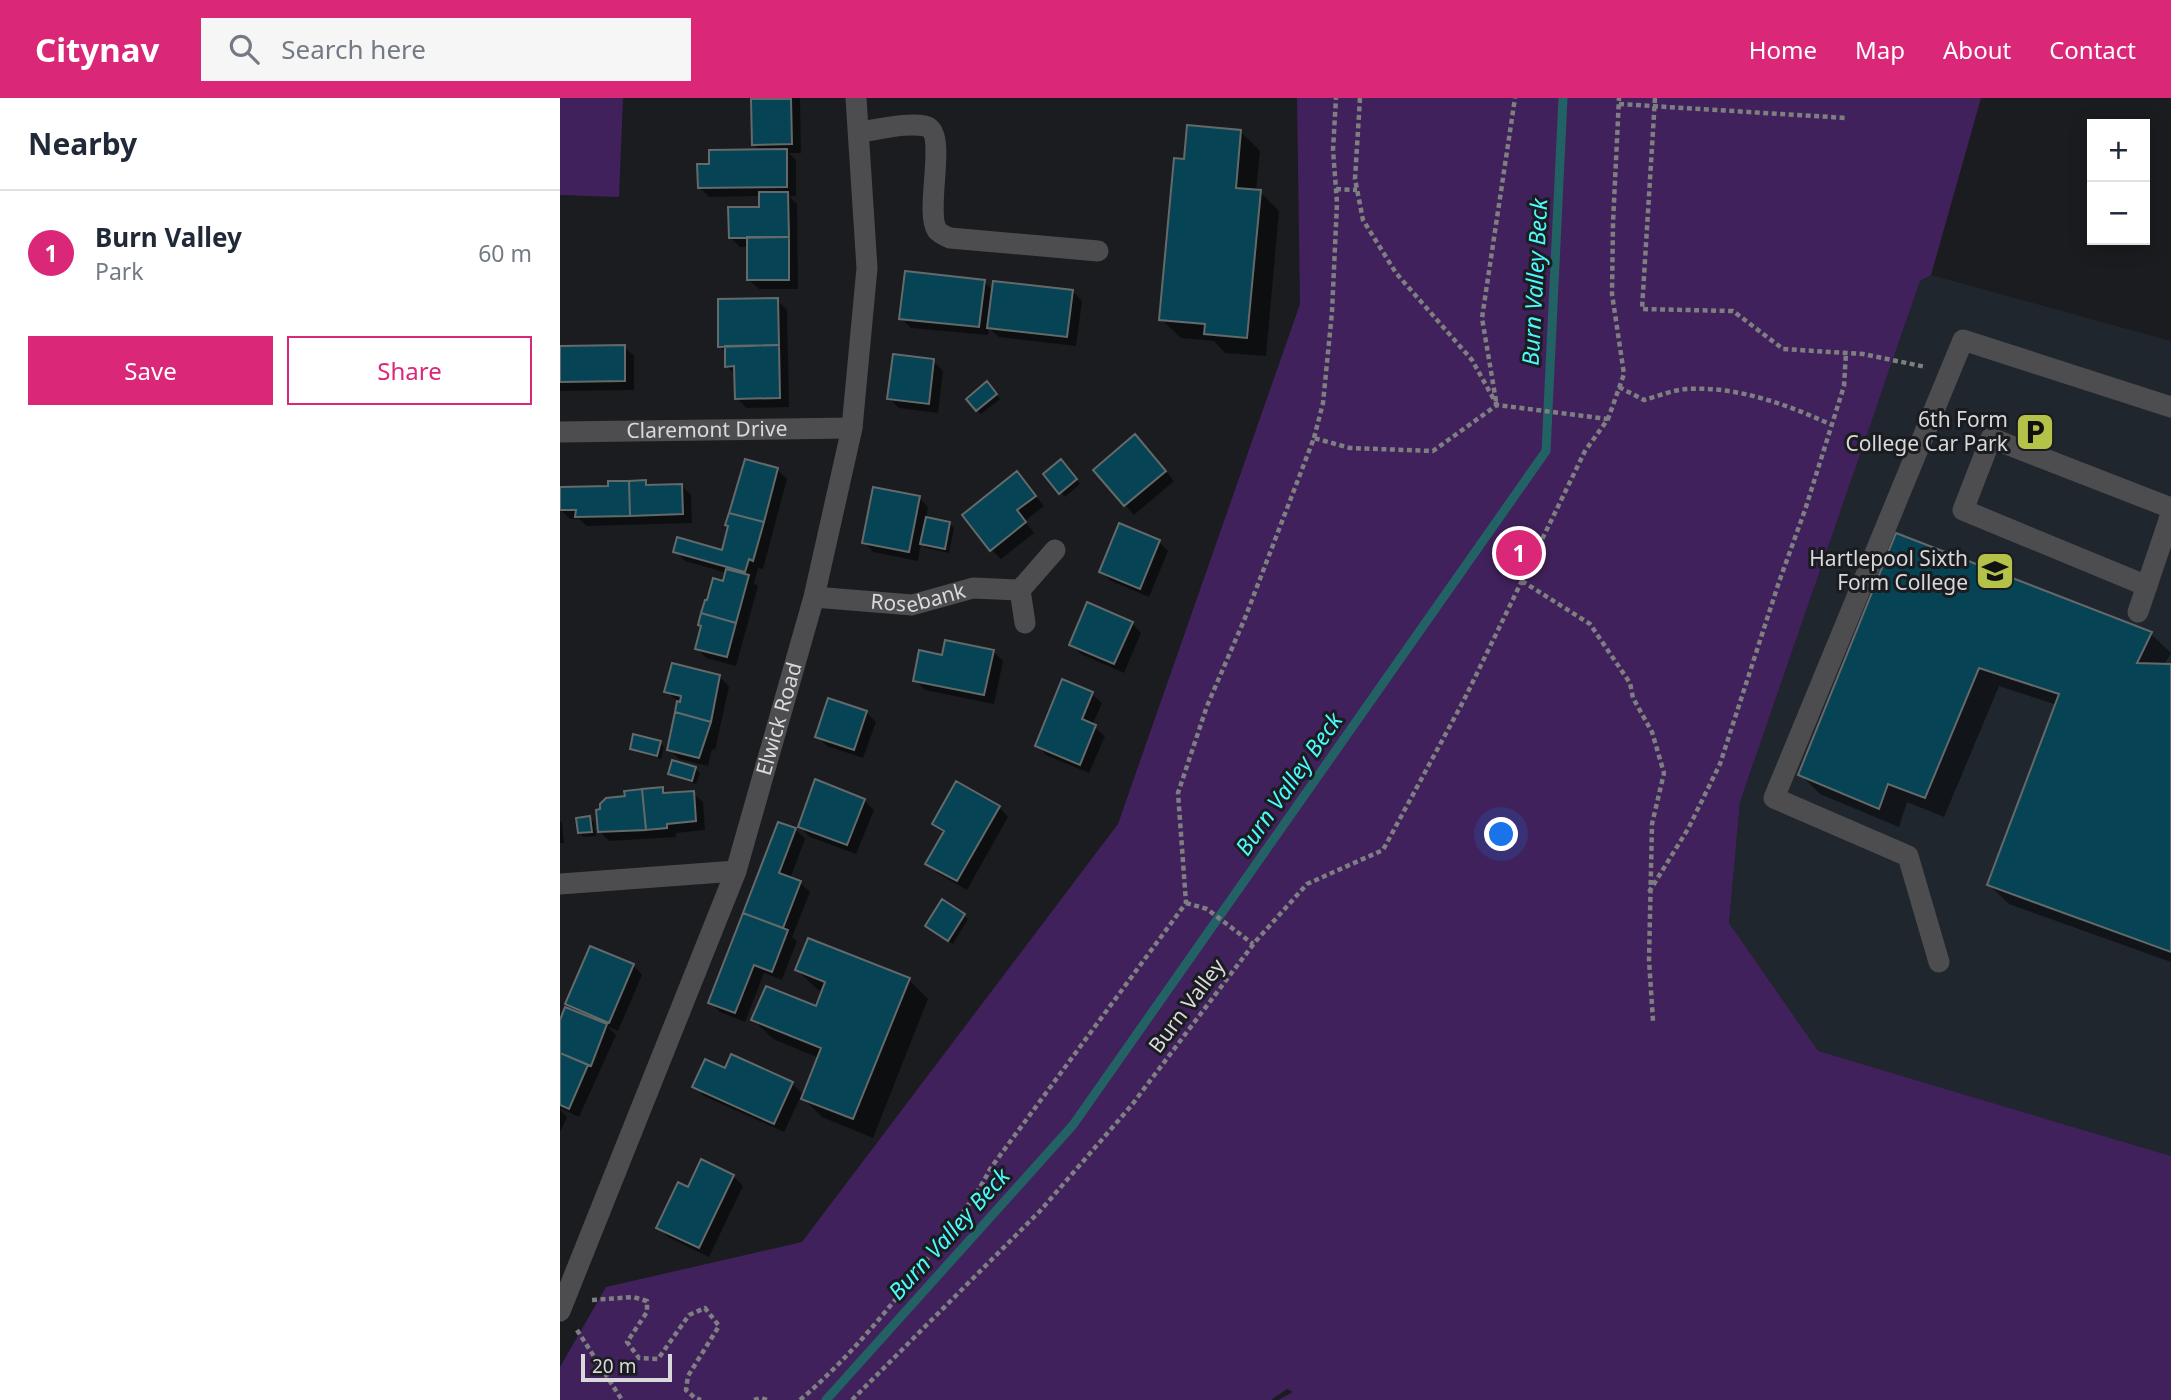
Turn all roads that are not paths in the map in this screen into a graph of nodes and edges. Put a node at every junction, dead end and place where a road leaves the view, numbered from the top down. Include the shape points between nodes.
1 (856, 98) edge
2 (859, 132) junction
3 (1098, 251) dead end
4 (2171, 407) edge
5 (852, 428) junction
6 (560, 432) edge
7 (2171, 508) edge
8 (2171, 514) edge
9 (1055, 550) dead end
10 (2147, 586) junction
11 (1020, 590) junction
12 (814, 597) junction
13 (2138, 612) dead end
14 (1025, 623) dead end
15 (736, 871) junction
16 (560, 884) edge
17 (1939, 962) dead end
18 (561, 1308) edge

1 - 2 street, Elwick Road
2 - 3 street via 909,126 933,130 932,219 938,232 950,238
2 - 5 street, Elwick Road via 867,268
4 - 17 street via 1963,340 1774,798 1908,856
5 - 6 street, Claremont Drive
5 - 12 street, Elwick Road
7 - 10 street via 1991,438 1963,510
8 - 10 street
9 - 11 street
10 - 13 street
11 - 12 street, Rosebank via 973,588 912,605
11 - 14 street
12 - 15 street, Elwick Road
15 - 16 street
15 - 18 street, Elwick Road

